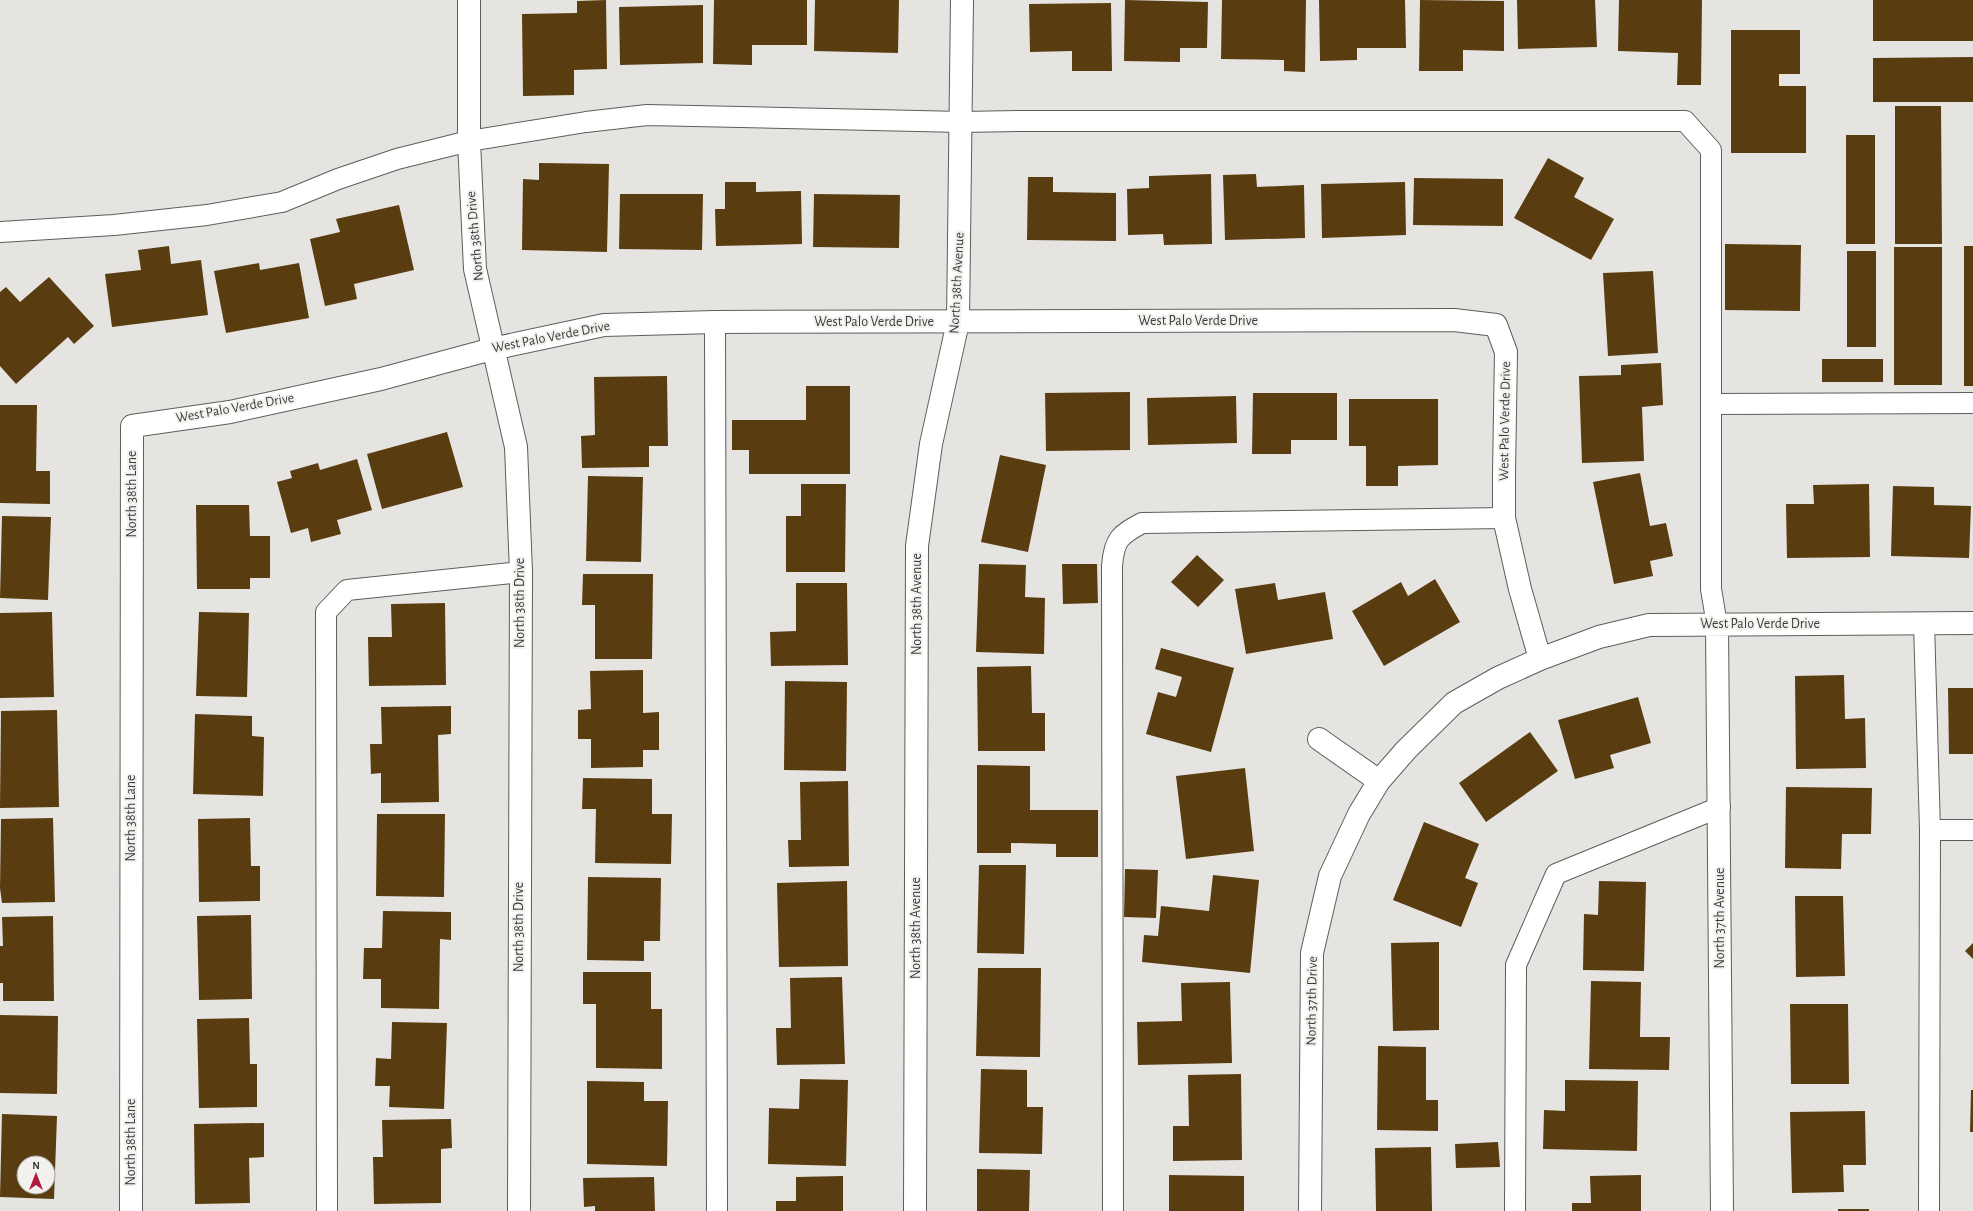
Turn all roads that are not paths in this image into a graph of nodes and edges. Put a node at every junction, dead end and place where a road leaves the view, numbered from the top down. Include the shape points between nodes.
1 (469, 0) edge
2 (962, 0) edge
3 (962, 122) junction
4 (469, 141) junction
5 (0, 232) edge
6 (715, 322) junction
7 (958, 322) junction
8 (492, 349) junction
9 (1973, 403) edge
10 (1712, 404) junction
11 (132, 426) joint
12 (1504, 518) junction
13 (521, 572) junction
14 (1924, 623) junction
15 (1973, 623) edge
16 (1717, 625) junction
17 (1540, 659) junction
18 (1319, 739) dead end
19 (1379, 781) junction
20 (1720, 807) junction
21 (1930, 830) junction
22 (1973, 830) edge
23 (130, 1211) edge
24 (327, 1211) edge
25 (519, 1211) edge
26 (717, 1211) edge
27 (915, 1211) edge
28 (1113, 1211) edge
29 (1310, 1211) edge
30 (1515, 1211) edge
31 (1722, 1211) edge
32 (1929, 1211) edge

1 - 4 street, North 38th Drive
2 - 3 street, North 38th Avenue
3 - 4 lane via 647,115
3 - 7 street, North 38th Avenue
3 - 10 lane via 1686,121 1710,150
4 - 5 lane via 338,179 282,202 191,217
4 - 8 street, North 38th Drive via 475,269
6 - 7 street, West Palo Verde Drive
6 - 8 street, West Palo Verde Drive via 604,325
6 - 26 lane
7 - 12 street, West Palo Verde Drive via 1454,320 1496,325 1506,352
7 - 27 street, North 38th Avenue via 931,444 917,546
8 - 11 street, West Palo Verde Drive via 381,379 230,412
8 - 13 street, North 38th Drive via 516,447
9 - 10 lane
10 - 16 lane via 1711,589
11 - 23 street, North 38th Lane
12 - 17 street, West Palo Verde Drive via 1520,589
12 - 28 lane via 1142,523 1122,534 1113,548
13 - 24 lane via 347,590 326,612
13 - 25 street, North 38th Drive
14 - 15 street, West Palo Verde Drive
14 - 16 street, West Palo Verde Drive
14 - 21 lane
16 - 17 street, West Palo Verde Drive via 1649,625 1599,636
16 - 20 street, North 37th Avenue
17 - 19 street, North 37th Drive via 1498,678 1454,703 1406,750
18 - 19 street
19 - 29 street, North 37th Drive via 1359,814 1330,876 1312,953
20 - 30 lane via 1556,874 1516,965
20 - 31 street, North 37th Avenue
21 - 22 lane
21 - 32 lane

